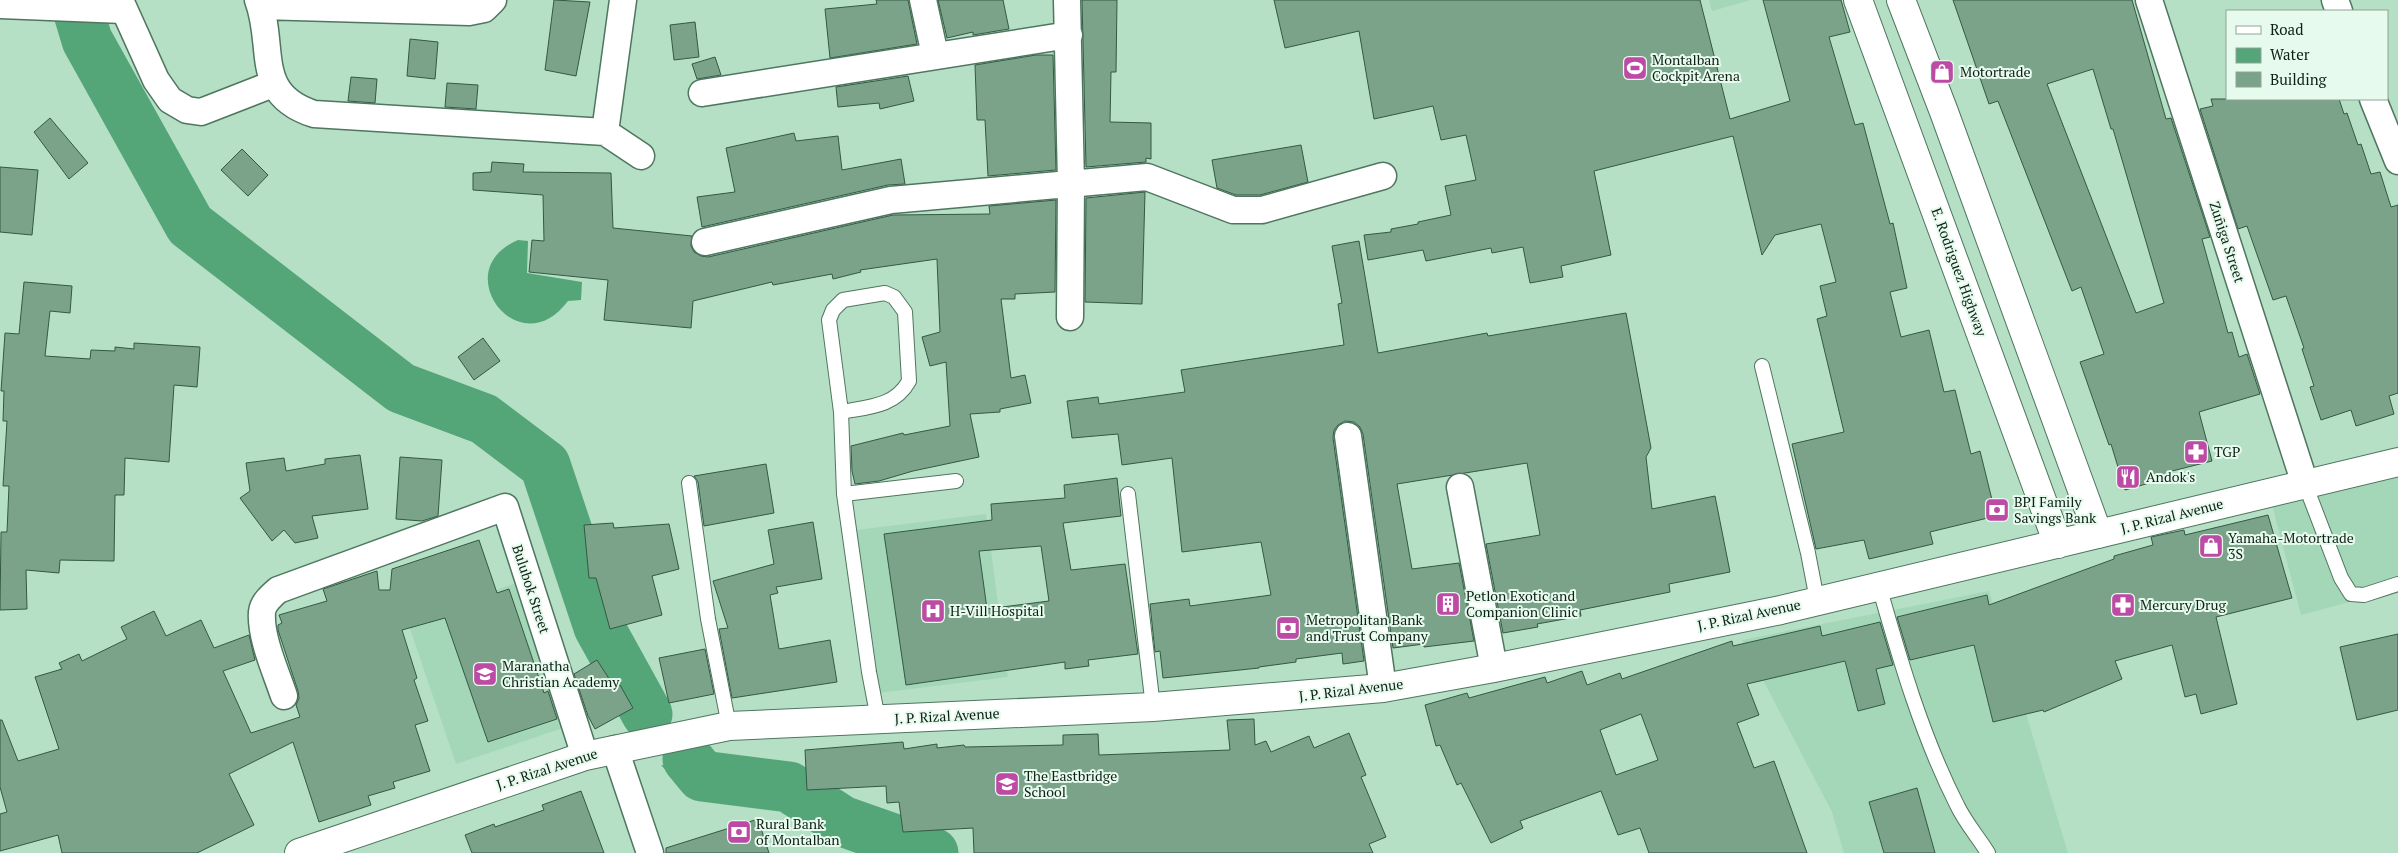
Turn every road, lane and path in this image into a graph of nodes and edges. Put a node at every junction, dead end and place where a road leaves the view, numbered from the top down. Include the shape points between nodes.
1 (493, 0) edge
2 (623, 0) edge
3 (923, 0) edge
4 (1068, 0) edge
5 (1858, 0) edge
6 (1901, 0) edge
7 (2149, 0) edge
8 (260, 3) edge
9 (0, 5) edge
10 (121, 5) edge
11 (1069, 35) junction
12 (935, 55) junction
13 (273, 84) junction
14 (702, 93) dead end
15 (2374, 100) edge
16 (605, 132) junction
17 (641, 156) dead end
18 (2398, 161) edge
19 (1383, 176) dead end
20 (1071, 184) junction
21 (705, 242) dead end
22 (1070, 317) dead end
23 (1762, 366) dead end
24 (841, 412) junction
25 (1348, 436) dead end
26 (2398, 462) edge
27 (956, 481) dead end
28 (689, 483) dead end
29 (2305, 484) junction
30 (1460, 487) dead end
31 (844, 494) junction
32 (1128, 494) dead end
33 (2098, 534) junction
34 (2058, 544) junction
35 (2398, 584) edge
36 (1879, 586) junction
37 (1817, 600) junction
38 (1494, 668) junction
39 (1383, 688) junction
40 (284, 696) dead end
41 (1153, 707) junction
42 (878, 719) junction
43 (729, 726) junction
44 (615, 749) junction
45 (586, 756) junction
46 (299, 853) edge
47 (650, 853) edge
48 (1988, 853) edge

1 - 8 street via 484,9 469,12
2 - 16 street
3 - 12 street
4 - 11 street
5 - 34 main road, E. Rodriguez Highway
6 - 33 main road
7 - 29 street, Zuñiga Street
8 - 13 street
9 - 10 street via 89,9
10 - 13 street via 156,80 170,100 186,110 201,112
11 - 12 street
11 - 20 street
12 - 14 street
13 - 16 street via 297,109 314,114
15 - 18 street
16 - 17 street
19 - 20 street via 1262,210 1233,210 1147,178
20 - 21 street via 891,200
20 - 22 street
23 - 37 lane
24 - 24 lane via 829,320 843,300 885,293 894,297 905,312 909,381 905,389 887,403
24 - 31 lane
25 - 39 street
26 - 29 main road, J. P. Rizal Avenue
27 - 31 lane
28 - 43 lane via 708,619
29 - 33 main road, J. P. Rizal Avenue
29 - 35 lane via 2341,578 2351,594 2364,595
30 - 38 street
31 - 42 lane
32 - 41 lane
33 - 34 main road, J. P. Rizal Avenue
34 - 36 main road, J. P. Rizal Avenue
36 - 37 main road, J. P. Rizal Avenue
36 - 48 lane via 1929,741 1957,806
37 - 38 main road, J. P. Rizal Avenue
38 - 39 main road, J. P. Rizal Avenue
39 - 41 main road, J. P. Rizal Avenue
40 - 45 street, Bulubok Street via 266,641 262,611 278,590 505,507
41 - 42 main road, J. P. Rizal Avenue
42 - 43 main road, J. P. Rizal Avenue
43 - 44 main road, J. P. Rizal Avenue
44 - 45 main road, J. P. Rizal Avenue
44 - 47 street
45 - 46 main road, J. P. Rizal Avenue

